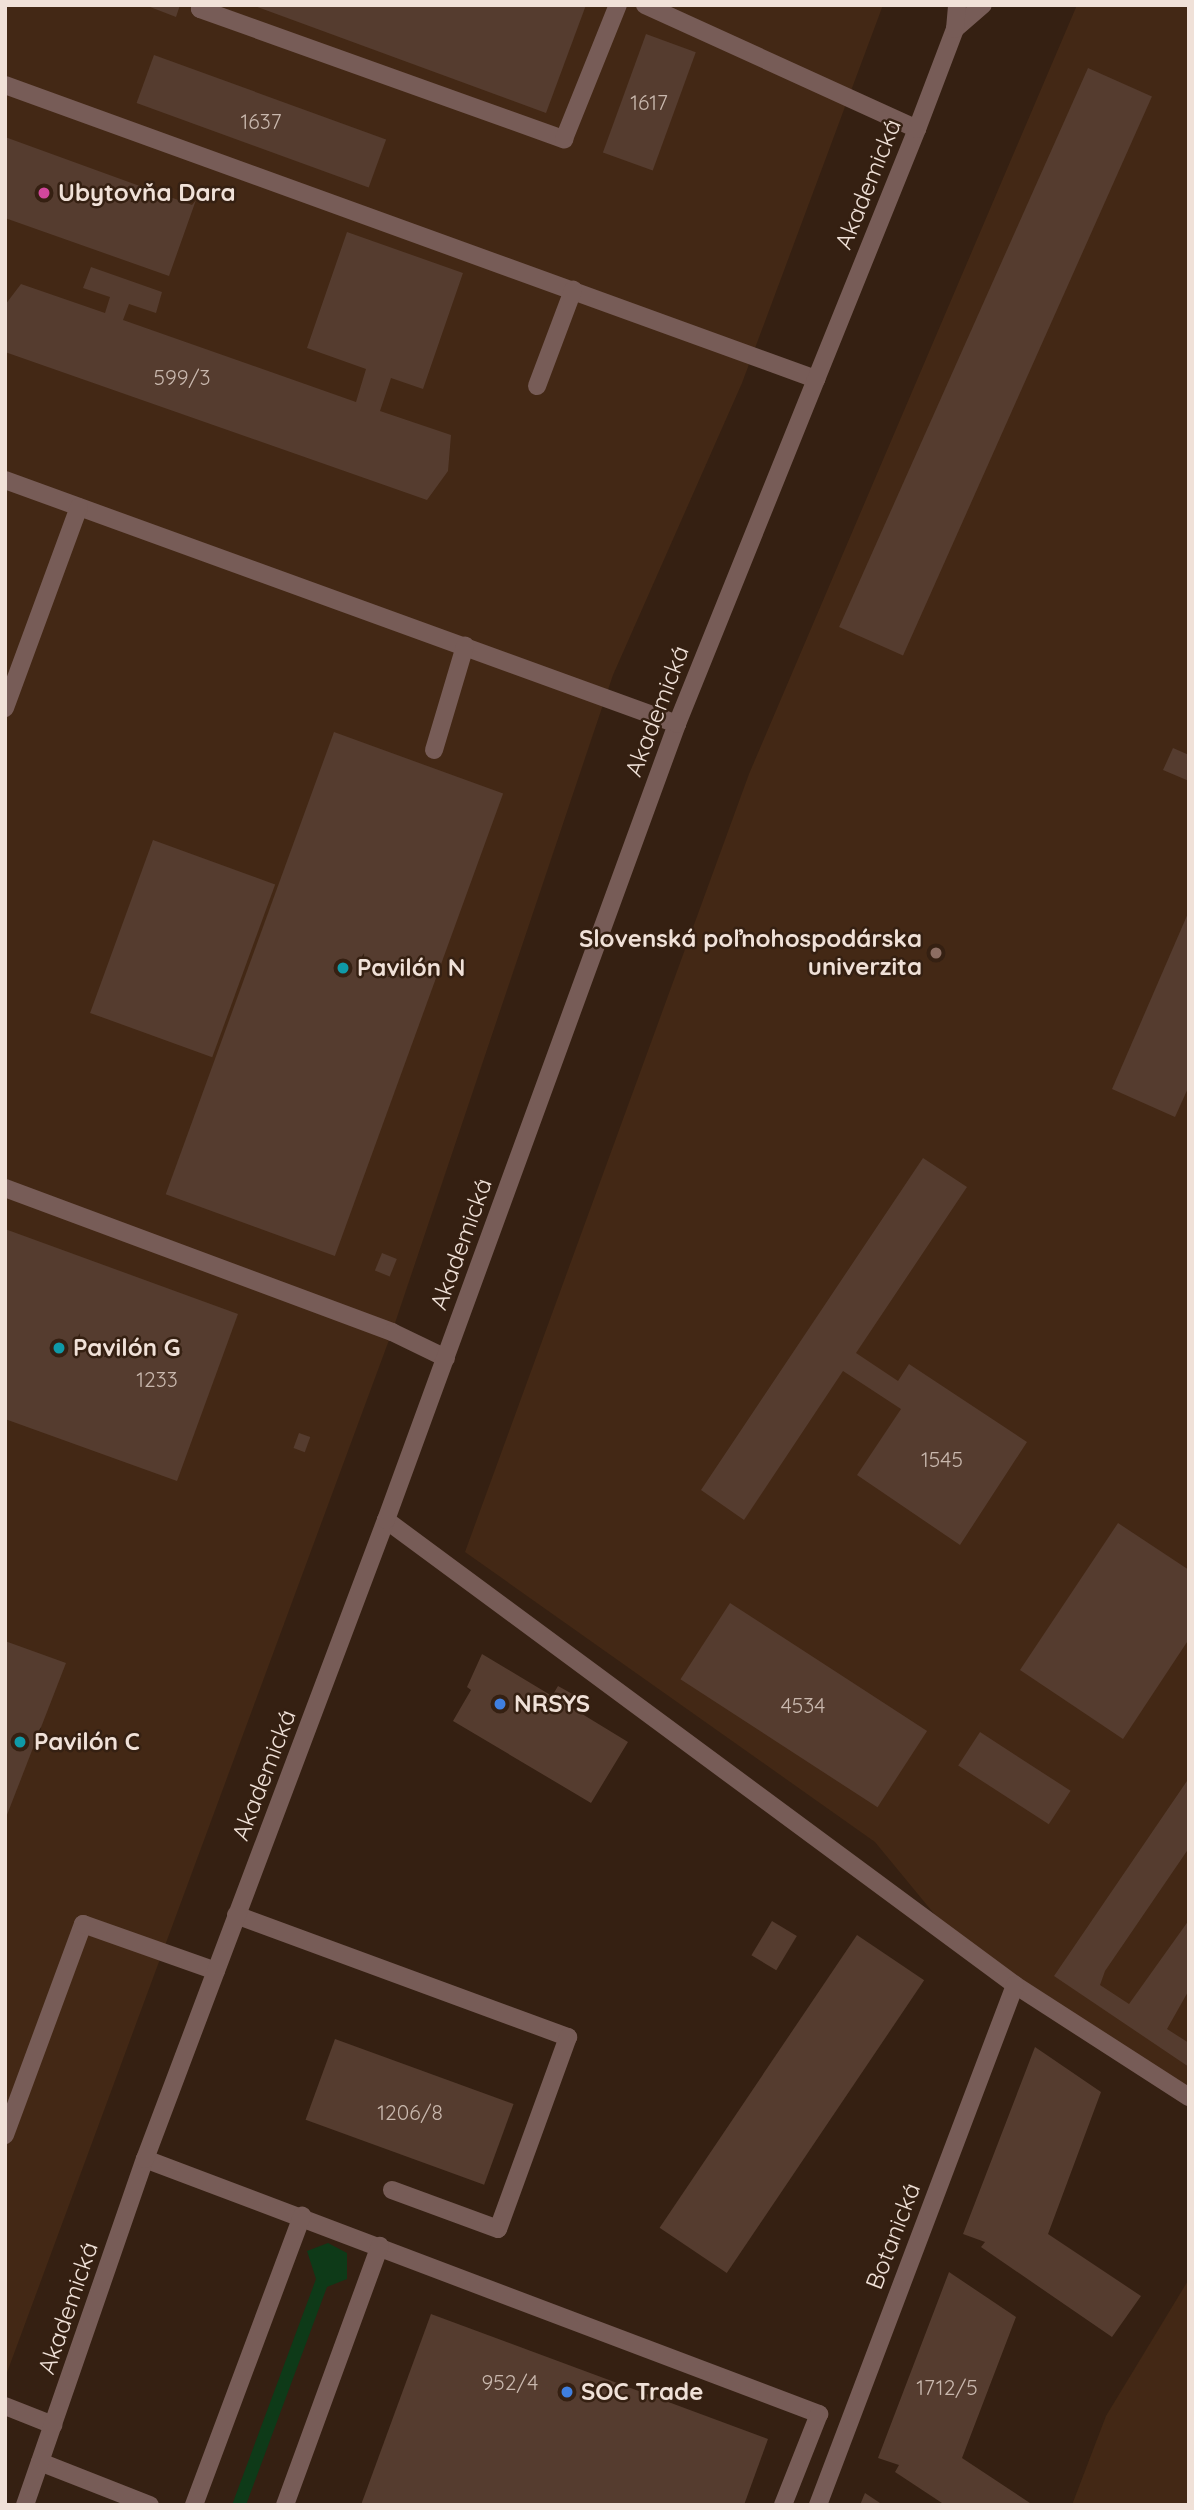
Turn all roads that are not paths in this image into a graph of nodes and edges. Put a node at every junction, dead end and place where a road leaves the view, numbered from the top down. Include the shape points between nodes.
1 (201, 5) edge
2 (618, 5) edge
3 (645, 5) edge
4 (957, 5) edge
5 (983, 5) edge
6 (955, 29) junction
7 (5, 85) edge
8 (917, 129) junction
9 (573, 290) junction
10 (816, 379) junction
11 (537, 386) dead end
12 (5, 480) edge
13 (79, 507) junction
14 (465, 646) junction
15 (5, 708) edge
16 (677, 724) junction
17 (434, 750) dead end
18 (5, 1188) edge
19 (446, 1357) junction
20 (386, 1520) junction
21 (236, 1915) junction
22 (216, 1971) junction
23 (1015, 1985) junction
24 (1189, 2097) edge
25 (5, 2135) edge
26 (145, 2159) junction
27 (392, 2190) dead end
28 (302, 2216) junction
29 (380, 2246) junction
30 (5, 2406) edge
31 (53, 2425) junction
32 (40, 2462) junction
33 (25, 2505) edge
34 (150, 2505) edge
35 (194, 2505) edge
36 (285, 2505) edge
37 (783, 2505) edge
38 (818, 2505) edge

1 - 2 street via 200,9 564,139
3 - 8 street
4 - 6 street, Akademická
5 - 6 street
6 - 8 street, Akademická
7 - 9 street
8 - 10 street, Akademická
9 - 10 street
9 - 11 street
10 - 16 street, Akademická
12 - 13 street
13 - 14 street
13 - 15 street
14 - 16 street
14 - 17 street
16 - 19 street, Akademická
18 - 19 street via 392,1332
19 - 20 street, Akademická
20 - 21 street, Akademická
20 - 23 street
21 - 22 street, Akademická
21 - 27 street via 568,2037 498,2229
22 - 25 street via 83,1924
22 - 26 street, Akademická
23 - 24 street
23 - 38 street, Botanická
26 - 28 street
26 - 31 street, Akademická
28 - 29 street
28 - 35 street
29 - 36 street
29 - 37 street via 819,2414
30 - 31 street
31 - 32 street, Akademická
32 - 33 street, Akademická
32 - 34 street

